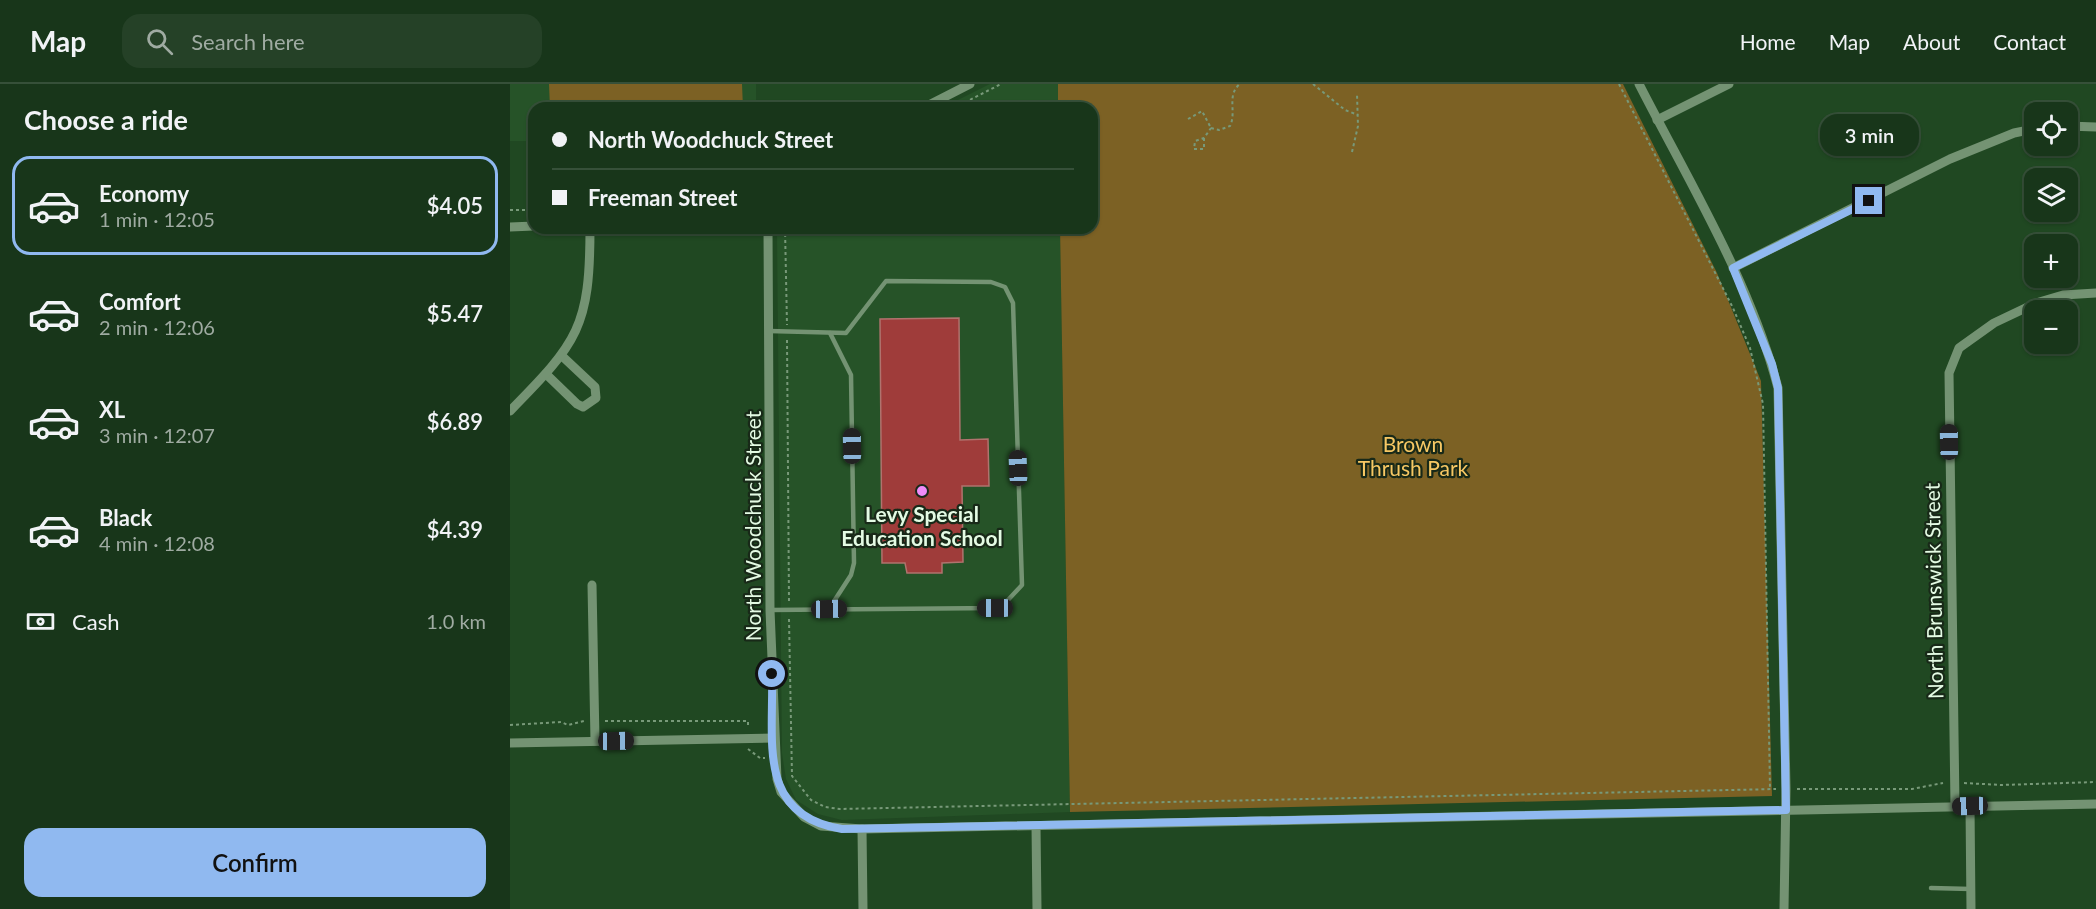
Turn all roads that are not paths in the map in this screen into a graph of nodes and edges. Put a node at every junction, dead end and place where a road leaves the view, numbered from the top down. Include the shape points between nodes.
1 (970, 84) edge
2 (1639, 84) edge
3 (1729, 84) edge
4 (935, 102) edge
5 (1658, 120) junction
6 (2078, 126) edge
7 (2096, 127) edge
8 (2024, 131) edge
9 (528, 226) edge
10 (510, 227) edge
11 (590, 234) edge
12 (768, 234) edge
13 (1733, 268) junction
14 (2096, 293) edge
15 (769, 331) junction
16 (830, 333) junction
17 (562, 356) junction
18 (546, 374) junction
19 (510, 411) edge
20 (592, 585) dead end
21 (829, 609) junction
22 (770, 610) junction
23 (774, 738) junction
24 (595, 741) junction
25 (510, 743) edge
26 (2096, 804) edge
27 (1955, 806) junction
28 (1970, 806) junction
29 (1786, 810) junction
30 (1036, 826) junction
31 (862, 829) junction
32 (1930, 888) dead end
33 (1971, 889) junction
34 (863, 909) edge
35 (1037, 909) edge
36 (1784, 909) edge
37 (1971, 909) edge

1 - 4 street
2 - 5 street
3 - 5 street
5 - 13 street
6 - 7 street
8 - 13 street via 1950,159
9 - 10 street
11 - 17 street via 586,305
12 - 15 street, North Woodchuck Street
13 - 29 street via 1778,388
14 - 27 street, North Brunswick Street via 2063,294 1994,323 1959,348 1949,374
15 - 16 lane
15 - 22 street, North Woodchuck Street
16 - 21 lane via 851,375 854,563
16 - 21 lane via 846,333 886,281 991,282 1005,287 1013,303 1022,585 995,608
17 - 18 street
17 - 18 street via 595,387 596,398 592,403 583,407 577,404
18 - 19 street
20 - 24 street
21 - 22 lane
22 - 23 street, North Woodchuck Street
23 - 24 street
23 - 31 street, North Woodchuck Street via 781,792 804,817 821,826
24 - 25 street
26 - 28 street, North Woodchuck Street
27 - 28 street, North Woodchuck Street
27 - 29 street, North Woodchuck Street
28 - 33 street
29 - 30 street, North Woodchuck Street
29 - 36 street
30 - 31 street, North Woodchuck Street
30 - 35 street
31 - 34 street
32 - 33 lane
33 - 37 street

